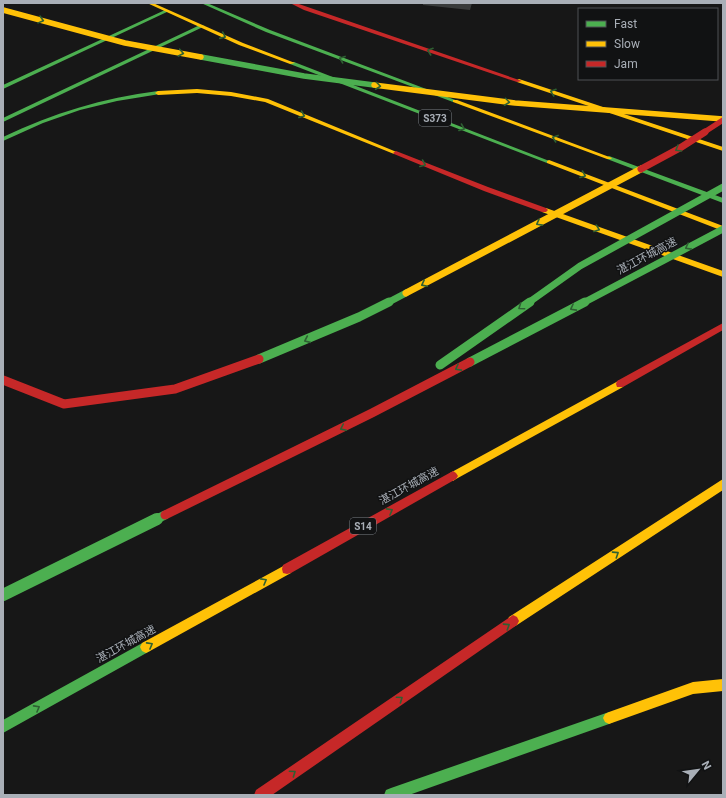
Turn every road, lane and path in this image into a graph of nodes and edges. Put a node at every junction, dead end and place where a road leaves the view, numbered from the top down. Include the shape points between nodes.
1 (149, 3) edge
2 (203, 3) edge
3 (292, 3) edge
4 (3, 10) edge
5 (167, 11) junction
6 (202, 26) junction
7 (3, 87) edge
8 (723, 119) edge
9 (3, 120) edge
10 (3, 139) edge
11 (723, 150) edge
12 (723, 187) edge
13 (723, 201) edge
14 (723, 229) edge
15 (723, 274) edge
16 (723, 326) edge
17 (3, 380) edge
18 (372, 413) junction
19 (723, 484) edge
20 (3, 595) edge
21 (723, 685) edge
22 (3, 727) edge
23 (261, 795) edge
24 (391, 795) edge

1 - 5 main road, S373
13 -> 2 main road, S373 via 268,31
11 -> 3 main road
4 -> 8 main road, bridge via 125,43 304,76 515,103
5 - 6 main road, S373
5 - 7 main road
6 - 9 main road
6 -> 14 main road, S373 via 248,47
8 -> 17 main road, bridge via 680,148 476,257 359,317 271,356 175,389 64,404
10 -> 15 main road via 58,113 119,96 181,90 239,94 266,100 486,189
12 -> 18 main road, bridge via 580,266
14 -> 18 main road, 湛江环城高速, bridge
22 -> 16 main road, 湛江环城高速 / S14
18 -> 20 main road, 湛江环城高速, bridge
23 -> 19 main road via 494,634
21 - 24 main road via 693,688

